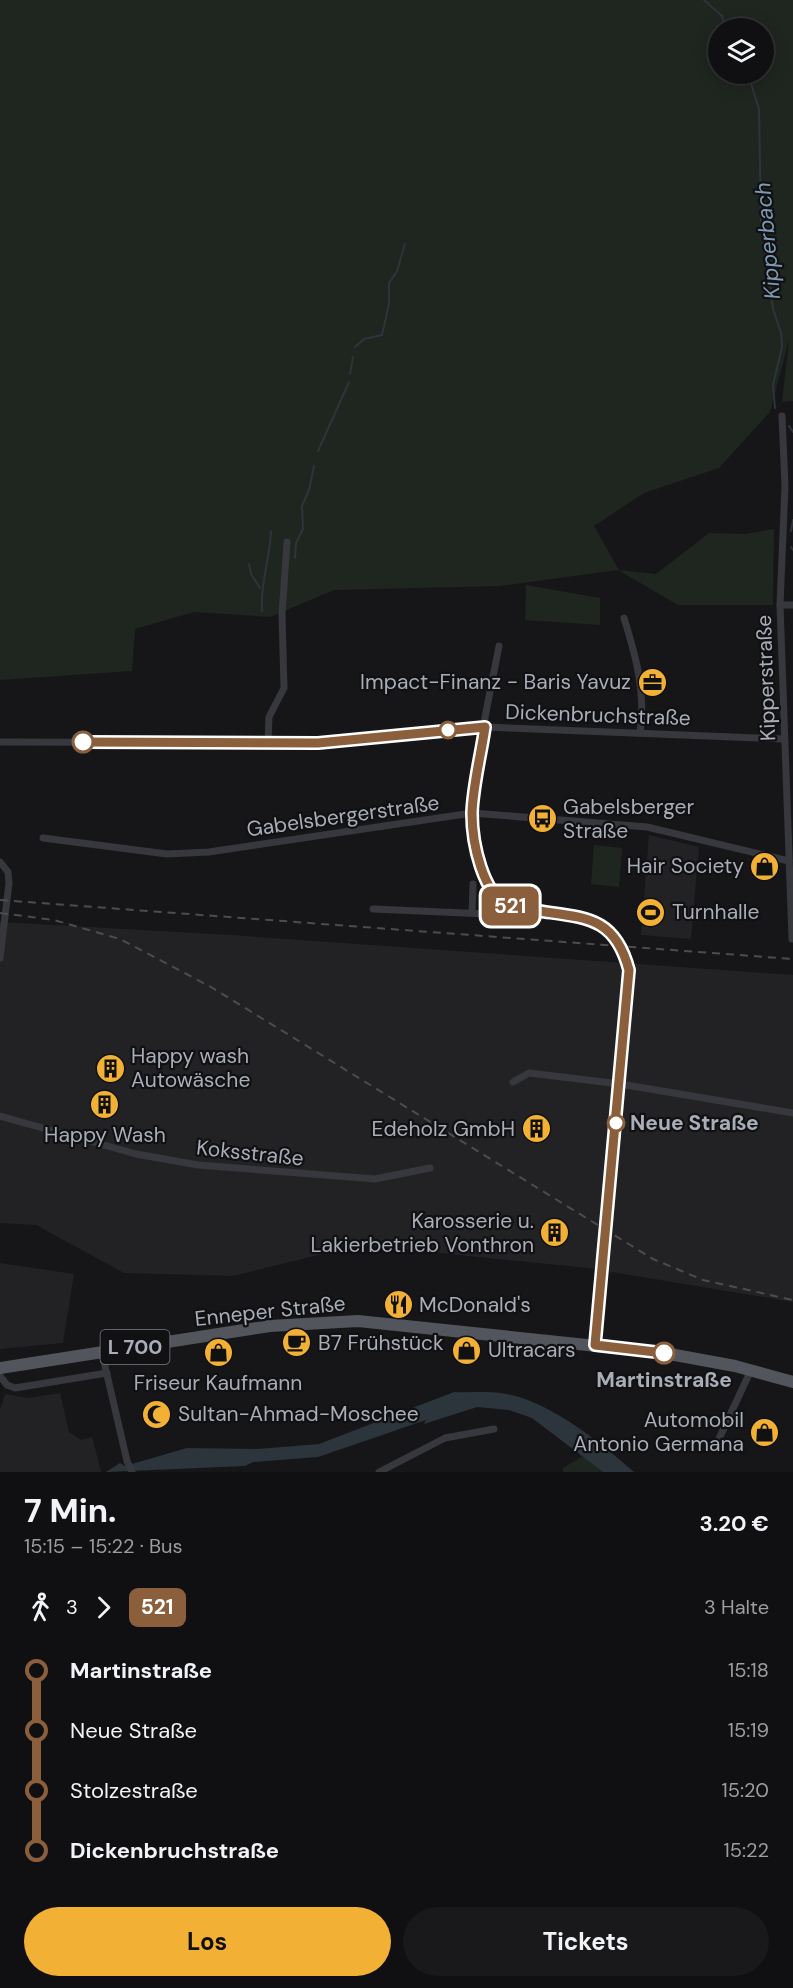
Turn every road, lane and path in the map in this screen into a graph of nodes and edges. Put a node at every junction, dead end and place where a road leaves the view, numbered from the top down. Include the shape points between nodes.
1 (782, 416) dead end
2 (287, 542) dead end
3 (780, 605) junction
4 (793, 605) edge
5 (624, 618) dead end
6 (499, 646) dead end
7 (789, 700) edge
8 (485, 727) junction
9 (640, 733) junction
10 (784, 739) junction
11 (0, 742) edge
12 (268, 743) junction
13 (472, 813) junction
14 (43, 838) dead end
15 (0, 862) edge
16 (790, 866) edge
17 (473, 884) dead end
18 (501, 900) junction
19 (373, 909) dead end
20 (472, 913) junction
21 (792, 939) edge
22 (0, 958) edge
23 (513, 1082) dead end
24 (620, 1084) junction
25 (793, 1113) edge
26 (0, 1116) edge
27 (430, 1168) dead end
28 (595, 1345) junction
29 (102, 1353) junction
30 (0, 1368) edge
31 (751, 1370) junction
32 (107, 1373) junction
33 (0, 1376) edge
34 (793, 1382) edge
35 (494, 1429) dead end
36 (716, 1445) dead end
37 (132, 1472) edge
38 (379, 1472) edge

1 - 3 street, Kipperstraße via 785,486
2 - 12 street via 282,614 284,688 269,717
3 - 4 street
3 - 7 street, Kipperstraße
5 - 9 street via 641,680 644,708
6 - 8 street
7 - 10 street, Kipperstraße
8 - 9 street, Dickenbruchstraße
8 - 12 street, Dickenbruchstraße via 341,741
8 - 13 street
9 - 10 street, Dickenbruchstraße
10 - 16 street, Kipperstraße
11 - 12 street, Dickenbruchstraße
13 - 14 street, Gabelsbergerstraße via 209,852 168,854
13 - 16 street, Gabelsbergerstraße via 647,827
13 - 18 street via 485,878
15 - 22 street via 8,872 9,883
16 - 21 street, Kipperstraße
17 - 20 street
18 - 20 street via 487,914
18 - 24 street via 511,907 585,918 609,930 622,946 629,970
19 - 20 street
23 - 24 street via 529,1073
24 - 25 street
24 - 28 street
26 - 27 street, Koksstraße via 136,1154 198,1165 375,1179
28 - 29 main road, Enneper Straße / L 700 via 358,1321 281,1325
28 - 31 main road, Enneper Straße / L 700
29 - 30 main road, Enneper Straße / L 700
29 - 32 street
31 - 34 main road, Enneper Straße / L 700
31 - 36 street
32 - 33 street via 15,1388
32 - 37 street
35 - 38 street via 445,1438

